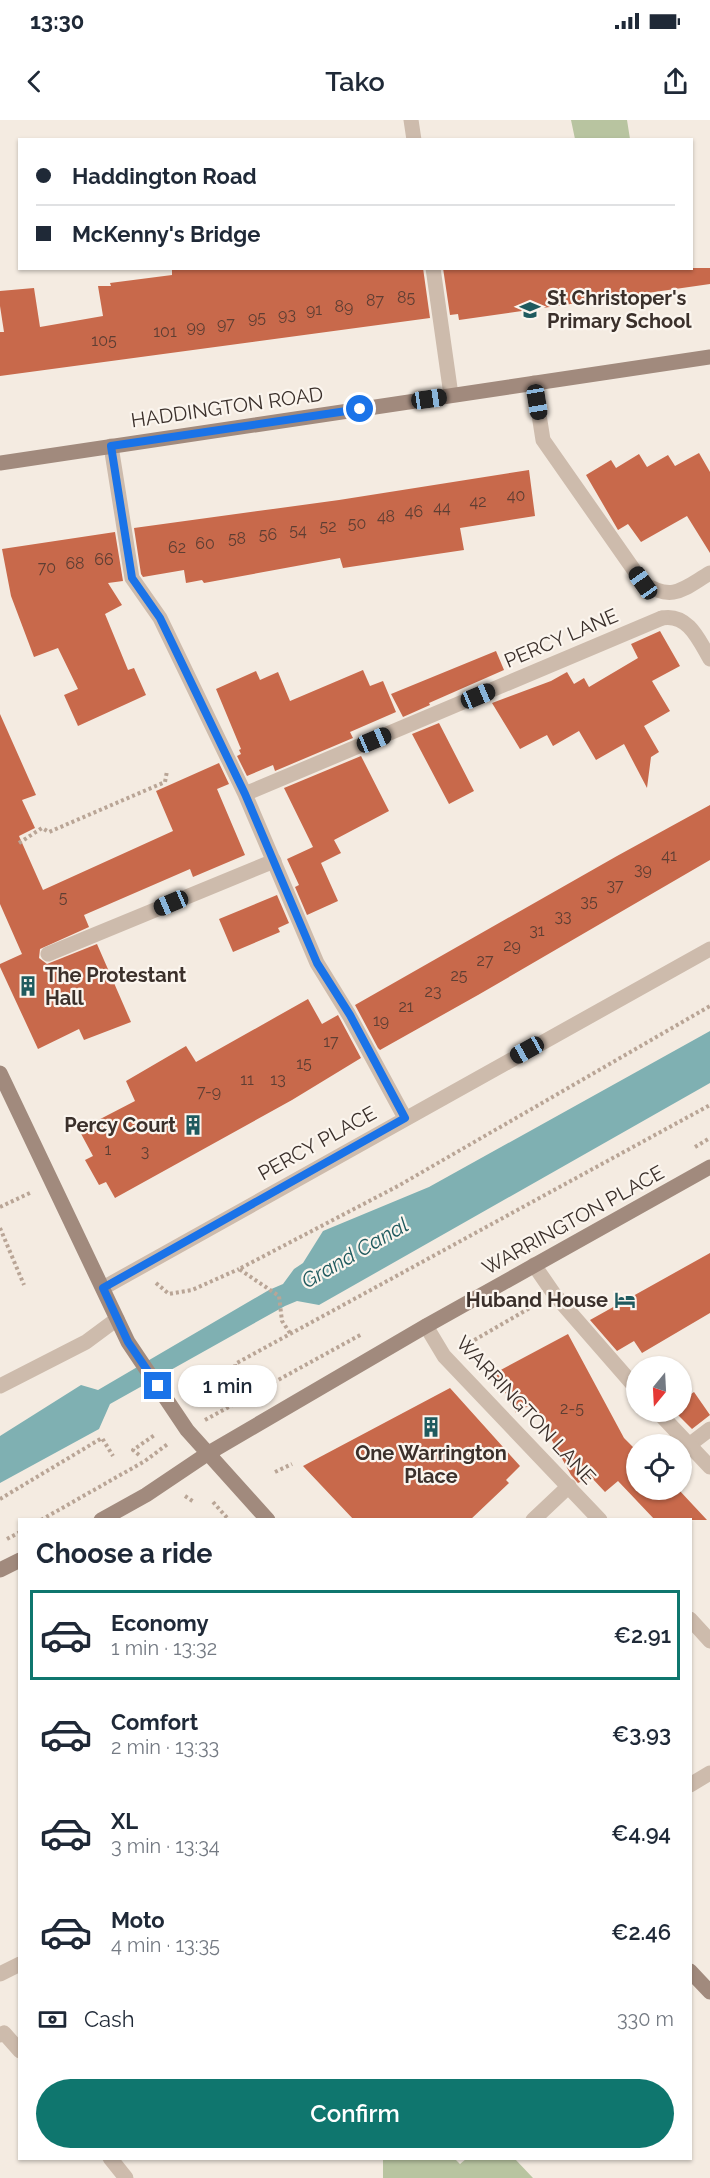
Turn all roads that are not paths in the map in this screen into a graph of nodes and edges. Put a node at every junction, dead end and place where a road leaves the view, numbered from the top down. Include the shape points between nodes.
1 (411, 120) edge
2 (414, 138) edge
3 (433, 270) edge
4 (710, 357) edge
5 (534, 383) junction
6 (451, 395) junction
7 (111, 446) junction
8 (0, 463) edge
9 (710, 573) edge
10 (710, 659) edge
11 (245, 794) junction
12 (274, 861) junction
13 (710, 948) edge
14 (48, 954) dead end
15 (0, 1073) edge
16 (405, 1118) junction
17 (710, 1167) edge
18 (534, 1265) junction
19 (103, 1288) junction
20 (117, 1319) junction
21 (426, 1326) junction
22 (626, 1377) edge
23 (0, 1386) edge
24 (667, 1422) edge
25 (710, 1429) edge
26 (679, 1434) edge
27 (692, 1443) edge
28 (692, 1448) edge
29 (207, 1454) junction
30 (710, 1467) edge
31 (569, 1486) junction
32 (105, 1518) edge
33 (266, 1518) edge
34 (535, 1518) edge
35 (598, 1518) edge
36 (18, 1561) edge
37 (0, 1570) edge
38 (692, 1621) edge
39 (710, 1641) edge
40 (710, 1773) edge
41 (692, 1784) edge
42 (18, 1965) edge
43 (692, 1973) edge
44 (0, 1974) edge
45 (710, 1992) edge
46 (0, 2035) edge
47 (18, 2049) edge
48 (112, 2160) edge
49 (126, 2178) edge

1 - 2 street
3 - 6 street
4 - 5 main road, HADDINGTON ROAD
5 - 6 main road, HADDINGTON ROAD
5 - 9 street via 543,440 643,583 656,591 675,593
6 - 7 main road, HADDINGTON ROAD
7 - 8 main road, HADDINGTON ROAD
7 - 11 street via 132,578 160,618
10 - 11 street, PERCY LANE via 696,633 683,621 671,616 662,618
11 - 12 street
12 - 14 street
12 - 16 street via 317,963 350,1015
13 - 16 street, PERCY PLACE
15 - 19 main road
16 - 19 street, PERCY PLACE
17 - 18 main road, WARRINGTON PLACE
18 - 21 main road, WARRINGTON PLACE
18 - 22 street via 554,1294
19 - 20 main road
20 - 23 street via 86,1342
20 - 29 main road via 128,1342
21 - 29 main road, WARRINGTON PLACE
21 - 31 street, WARRINGTON LANE via 444,1356
24 - 26 street
25 - 27 street
28 - 30 street
29 - 32 main road, WARRINGTON PLACE
29 - 33 main road
31 - 34 street
31 - 35 street, WARRINGTON LANE
36 - 37 main road
38 - 39 street
40 - 41 street
42 - 44 street
43 - 45 main road
46 - 47 street via 4,2032
48 - 49 street

